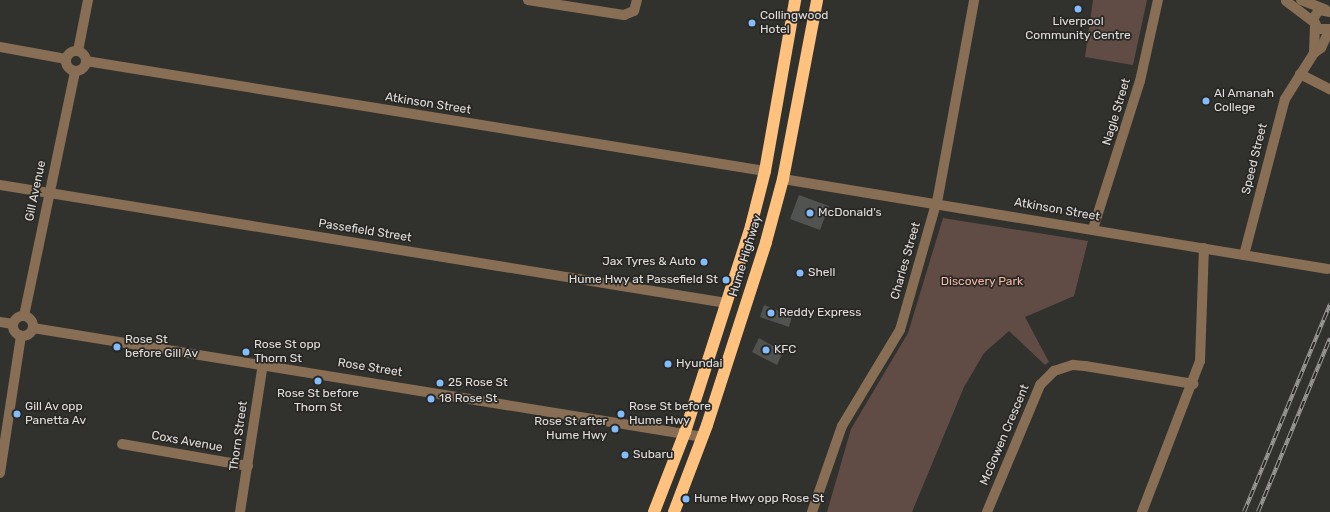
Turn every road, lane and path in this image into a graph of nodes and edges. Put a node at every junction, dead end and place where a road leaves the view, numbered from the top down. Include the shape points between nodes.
1 (88, 0) edge
2 (528, 0) edge
3 (637, 0) edge
4 (795, 0) edge
5 (817, 0) edge
6 (974, 0) edge
7 (1158, 0) edge
8 (1283, 0) edge
9 (1300, 0) edge
10 (1328, 10) edge
11 (1314, 24) junction
12 (1330, 29) edge
13 (0, 47) edge
14 (78, 51) junction
15 (1314, 53) junction
16 (66, 59) junction
17 (86, 61) junction
18 (75, 71) junction
19 (1300, 74) junction
20 (1330, 89) edge
21 (765, 171) junction
22 (782, 178) junction
23 (0, 185) edge
24 (49, 193) junction
25 (937, 203) junction
26 (1093, 229) junction
27 (1204, 248) junction
28 (1244, 255) junction
29 (1328, 269) dead end
30 (726, 303) junction
31 (24, 316) junction
32 (0, 322) edge
33 (13, 324) junction
34 (33, 328) junction
35 (21, 336) junction
36 (263, 364) junction
37 (1194, 384) junction
38 (4, 422) edge
39 (685, 432) junction
40 (703, 437) junction
41 (122, 444) dead end
42 (248, 466) junction
43 (0, 473) edge
44 (240, 512) edge
45 (654, 512) edge
46 (674, 512) edge
47 (812, 512) edge
48 (987, 512) edge
49 (1142, 512) edge

1 - 14 street
2 - 3 street via 618,15 634,11
4 - 21 highway, Hume Highway
5 - 22 highway, Hume Highway
6 - 25 street, Charles Street
7 - 26 street, Nagle Street via 1140,81
8 - 9 street
8 - 11 street
9 - 10 street
10 - 11 street via 1316,12
11 - 12 street, Speed Street via 1323,31
11 - 15 street
12 - 15 street, Speed Street via 1321,48
13 - 16 street
14 - 16 street via 71,53
14 - 17 street
15 - 19 street, Speed Street
16 - 18 street via 68,67
17 - 18 street via 82,69
17 - 21 street, Atkinson Street
18 - 24 street, Gill Avenue
19 - 20 street
19 - 28 street, Speed Street via 1285,99
21 - 30 highway, Hume Highway
22 - 25 street, Atkinson Street
22 - 40 highway, Hume Highway via 766,242
23 - 24 street, Passefield Street
24 - 30 street, Passefield Street
24 - 31 street, Gill Avenue
25 - 26 street, Atkinson Street
25 - 47 street, Charles Street via 900,330 842,426
26 - 27 street, Atkinson Street
27 - 28 street, Atkinson Street
27 - 37 street via 1200,361
28 - 29 street, Atkinson Street
30 - 39 highway, Hume Highway
31 - 33 street via 17,318
31 - 34 street via 32,321
32 - 33 street
33 - 35 street via 16,333
34 - 35 street via 28,335
34 - 36 street, Rose Street
35 - 38 street
36 - 39 street, Rose Street
36 - 42 street, Thorn Street
37 - 48 street, McGowen Crescent via 1085,366 1073,365 1054,371 1040,385
37 - 49 street
38 - 43 street
39 - 40 street, Rose Street
39 - 45 highway, Hume Highway
40 - 46 highway, Hume Highway
41 - 42 street, Coxs Avenue
42 - 44 street, Thorn Street

